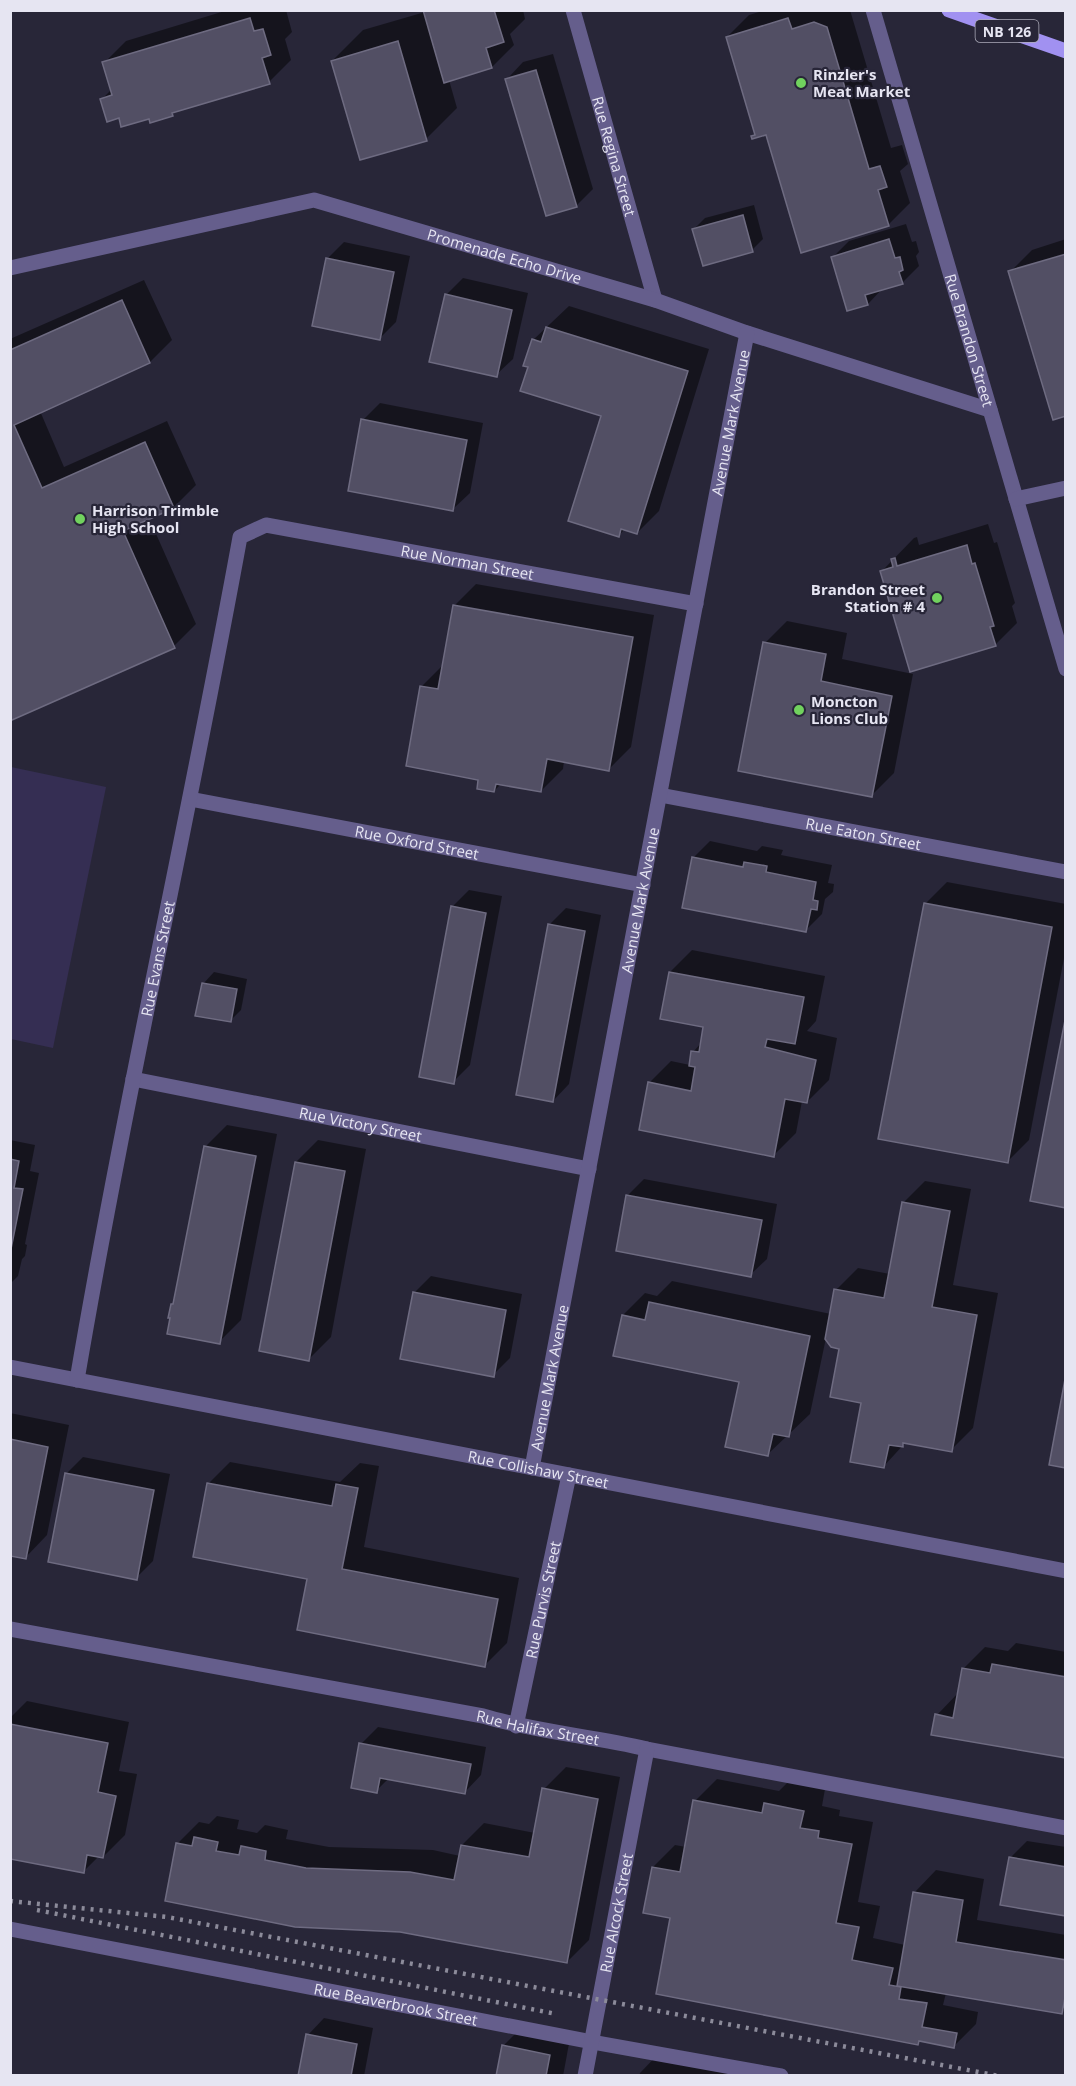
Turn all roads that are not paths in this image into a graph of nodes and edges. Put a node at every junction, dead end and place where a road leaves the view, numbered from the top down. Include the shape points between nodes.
1 (573, 10) edge
2 (873, 10) edge
3 (949, 10) edge
4 (1065, 51) edge
5 (10, 268) edge
6 (655, 300) junction
7 (747, 333) junction
8 (990, 410) junction
9 (1065, 488) edge
10 (1016, 499) junction
11 (240, 537) joint
12 (696, 604) junction
13 (1065, 669) edge
14 (660, 795) junction
15 (190, 799) junction
16 (1065, 872) edge
17 (643, 885) junction
18 (133, 1079) junction
19 (589, 1169) junction
20 (10, 1367) edge
21 (77, 1380) junction
22 (532, 1468) junction
23 (569, 1475) junction
24 (1065, 1571) edge
25 (10, 1629) edge
26 (516, 1726) junction
27 (647, 1749) junction
28 (1065, 1828) edge
29 (10, 1929) edge
30 (592, 2042) junction
31 (585, 2076) edge
32 (781, 2076) edge

1 - 6 street, Rue Regina Street
2 - 8 street, Rue Brandon Street
3 - 4 main road, NB 126
5 - 6 street, Promenade Echo Drive via 314,200
6 - 7 street, Promenade Echo Drive
7 - 8 street, Promenade Echo Drive
7 - 12 street, Avenue Mark Avenue
8 - 10 street, Rue Brandon Street
9 - 10 street
10 - 13 street, Rue Brandon Street
11 - 12 street, Rue Norman Street via 266,525
11 - 15 street, Rue Evans Street
12 - 14 street, Avenue Mark Avenue
14 - 16 street, Rue Eaton Street
14 - 17 street, Avenue Mark Avenue
15 - 17 street, Rue Oxford Street
15 - 18 street, Rue Evans Street
17 - 19 street, Avenue Mark Avenue
18 - 19 street, Rue Victory Street
18 - 21 street, Rue Evans Street
19 - 22 street, Avenue Mark Avenue
20 - 21 street, Rue Collishaw Street
21 - 22 street, Rue Collishaw Street
22 - 23 street, Rue Collishaw Street
23 - 24 street, Rue Collishaw Street
23 - 26 street, Rue Purvis Street
25 - 26 street, Rue Halifax Street via 483,1716
26 - 27 street, Rue Halifax Street
27 - 28 street, Rue Halifax Street
27 - 30 street, Rue Alcock Street
29 - 30 street, Rue Beaverbrook Street
30 - 31 street, Rue Alcock Street
30 - 32 street, Rue Beaverbrook Street

